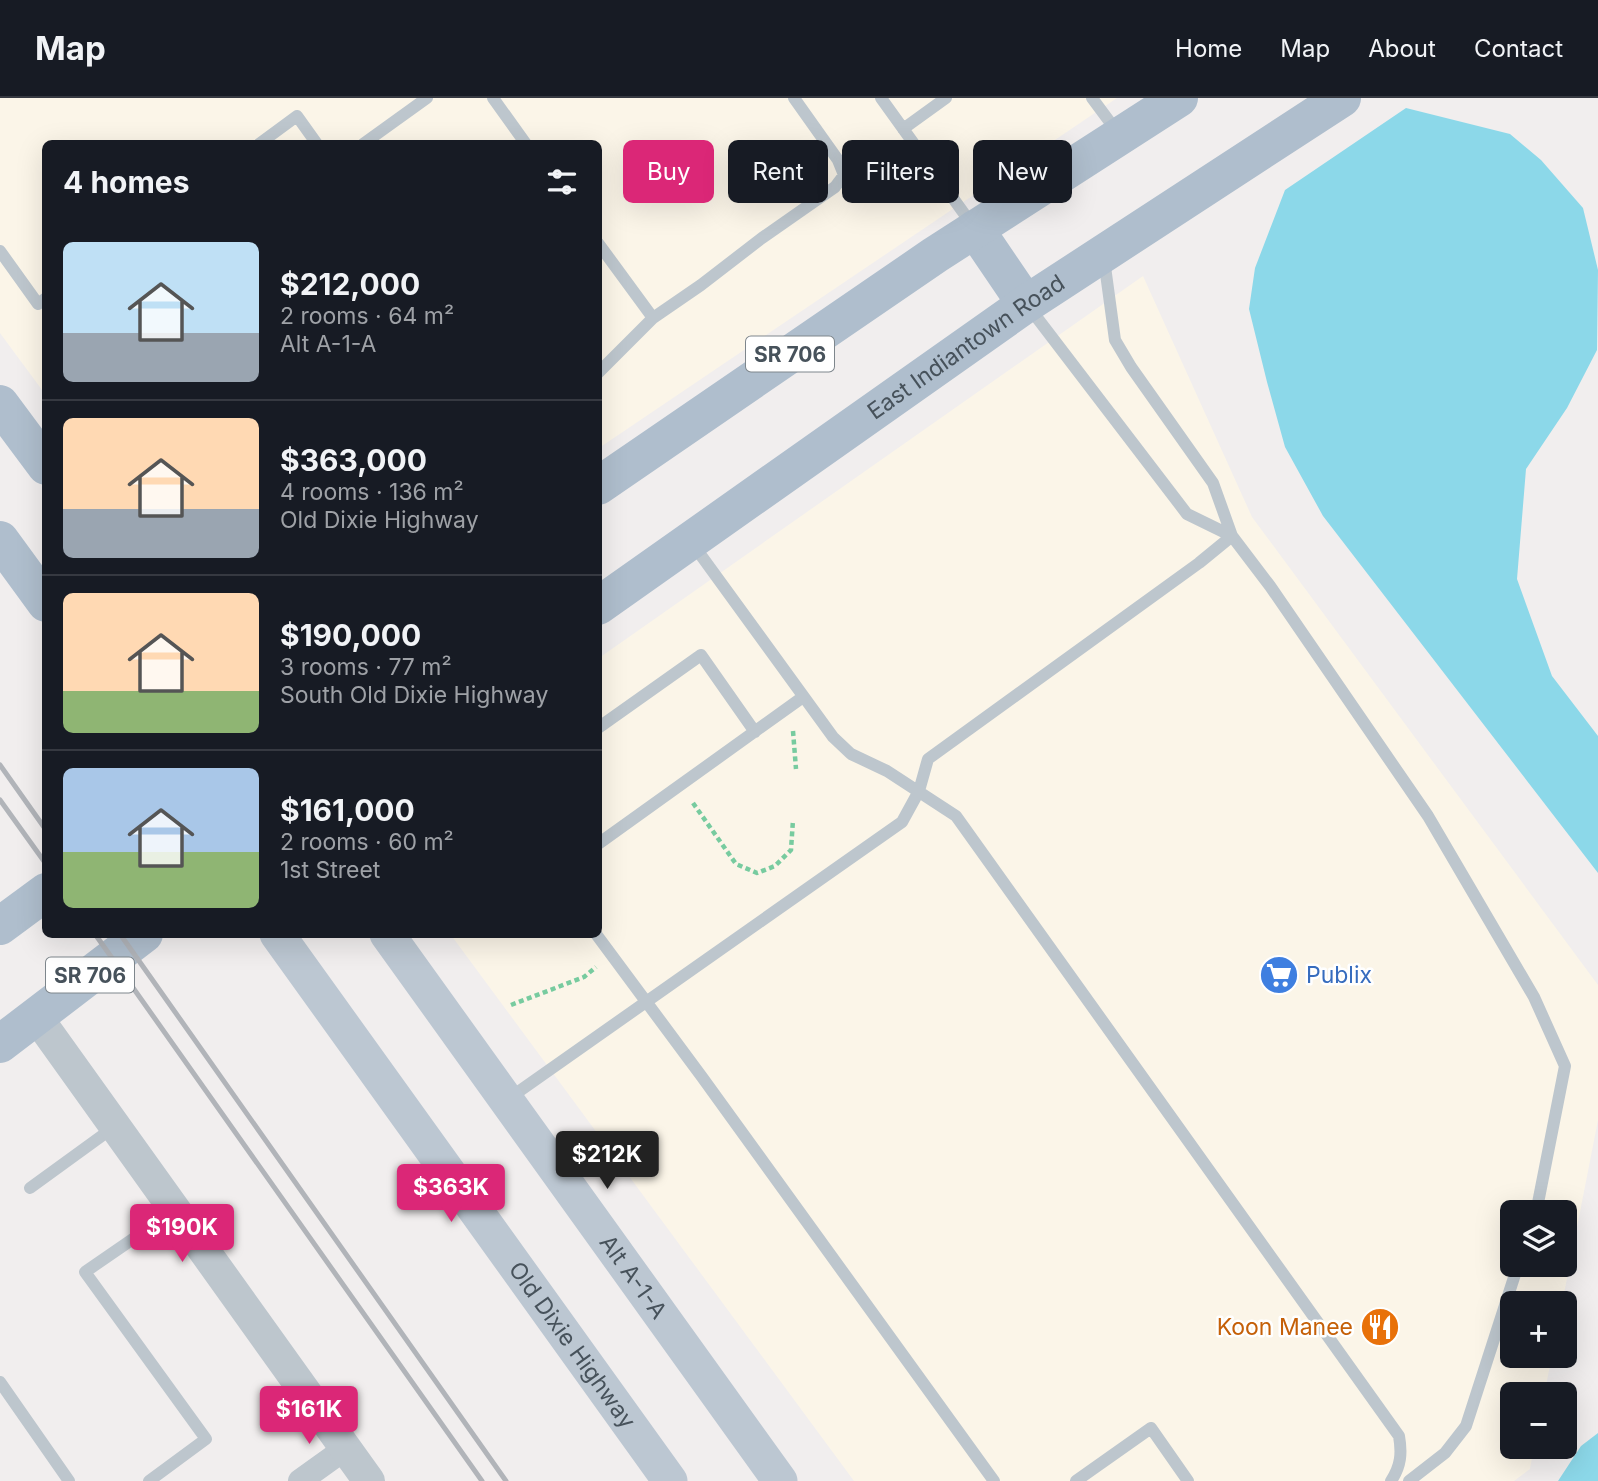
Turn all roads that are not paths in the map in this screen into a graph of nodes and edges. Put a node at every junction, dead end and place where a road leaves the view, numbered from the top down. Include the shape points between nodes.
1 (427, 98) edge
2 (794, 98) edge
3 (881, 98) edge
4 (946, 98) edge
5 (1093, 98) edge
6 (1179, 98) edge
7 (1342, 98) edge
8 (500, 100) edge
9 (903, 129) junction
10 (1120, 136) junction
11 (265, 140) edge
12 (314, 140) edge
13 (369, 140) edge
14 (524, 140) edge
15 (975, 229) junction
16 (602, 248) edge
17 (0, 251) edge
18 (1103, 253) junction
19 (42, 304) edge
20 (1026, 304) junction
21 (653, 318) junction
22 (602, 369) edge
23 (0, 404) edge
24 (42, 461) edge
25 (602, 483) edge
26 (1231, 536) junction
27 (0, 540) edge
28 (691, 541) junction
29 (42, 598) edge
30 (602, 603) edge
31 (803, 697) junction
32 (602, 725) edge
33 (755, 732) junction
34 (919, 791) junction
35 (602, 841) edge
36 (42, 895) edge
37 (0, 926) edge
38 (139, 938) edge
39 (280, 938) edge
40 (390, 938) edge
41 (599, 938) edge
42 (645, 1003) junction
43 (36, 1016) junction
44 (0, 1044) edge
45 (507, 1100) junction
46 (115, 1126) junction
47 (30, 1188) dead end
48 (1538, 1200) edge
49 (176, 1210) junction
50 (1514, 1277) edge
51 (0, 1382) edge
52 (346, 1448) junction
53 (69, 1481) edge
54 (149, 1481) edge
55 (300, 1481) edge
56 (369, 1481) edge
57 (670, 1481) edge
58 (780, 1481) edge
59 (994, 1481) edge
60 (1076, 1481) edge
61 (1188, 1481) edge
62 (1391, 1481) edge
63 (1409, 1481) edge

1 - 13 lane
2 - 21 lane via 844,175 835,187
3 - 9 lane
4 - 9 lane
5 - 10 lane
6 - 10 main road, SR 706
7 - 18 main road, East Indiantown Road
8 - 14 lane
9 - 15 lane
10 - 15 main road, SR 706
11 - 12 lane via 298,116
15 - 20 main road
15 - 25 main road, SR 706
16 - 21 lane
17 - 19 lane
18 - 20 main road, East Indiantown Road
18 - 26 lane via 1115,340 1213,483
20 - 26 lane via 1187,514
20 - 28 main road, East Indiantown Road
21 - 22 lane
23 - 24 main road
26 - 34 lane via 928,759
26 - 48 lane via 1428,816 1534,997 1565,1066
27 - 29 main road
28 - 30 main road, East Indiantown Road
28 - 31 lane
31 - 33 lane
31 - 34 lane via 851,754
32 - 33 lane via 701,655
33 - 35 lane
34 - 42 lane via 902,822
34 - 62 lane via 956,816 1399,1436 1400,1461
36 - 37 main road
38 - 43 main road, SR 706
39 - 57 main road, Old Dixie Highway
40 - 45 main road, Alt A-1-A
41 - 42 lane
42 - 45 lane
42 - 59 lane
43 - 44 main road, SR 706
43 - 46 street
45 - 58 main road, Alt A-1-A
46 - 47 lane
46 - 49 street
49 - 52 street
49 - 54 lane via 85,1272 205,1439
50 - 63 lane via 1466,1426 1446,1452
51 - 53 lane
52 - 55 street
52 - 56 street
60 - 61 lane via 1151,1428

